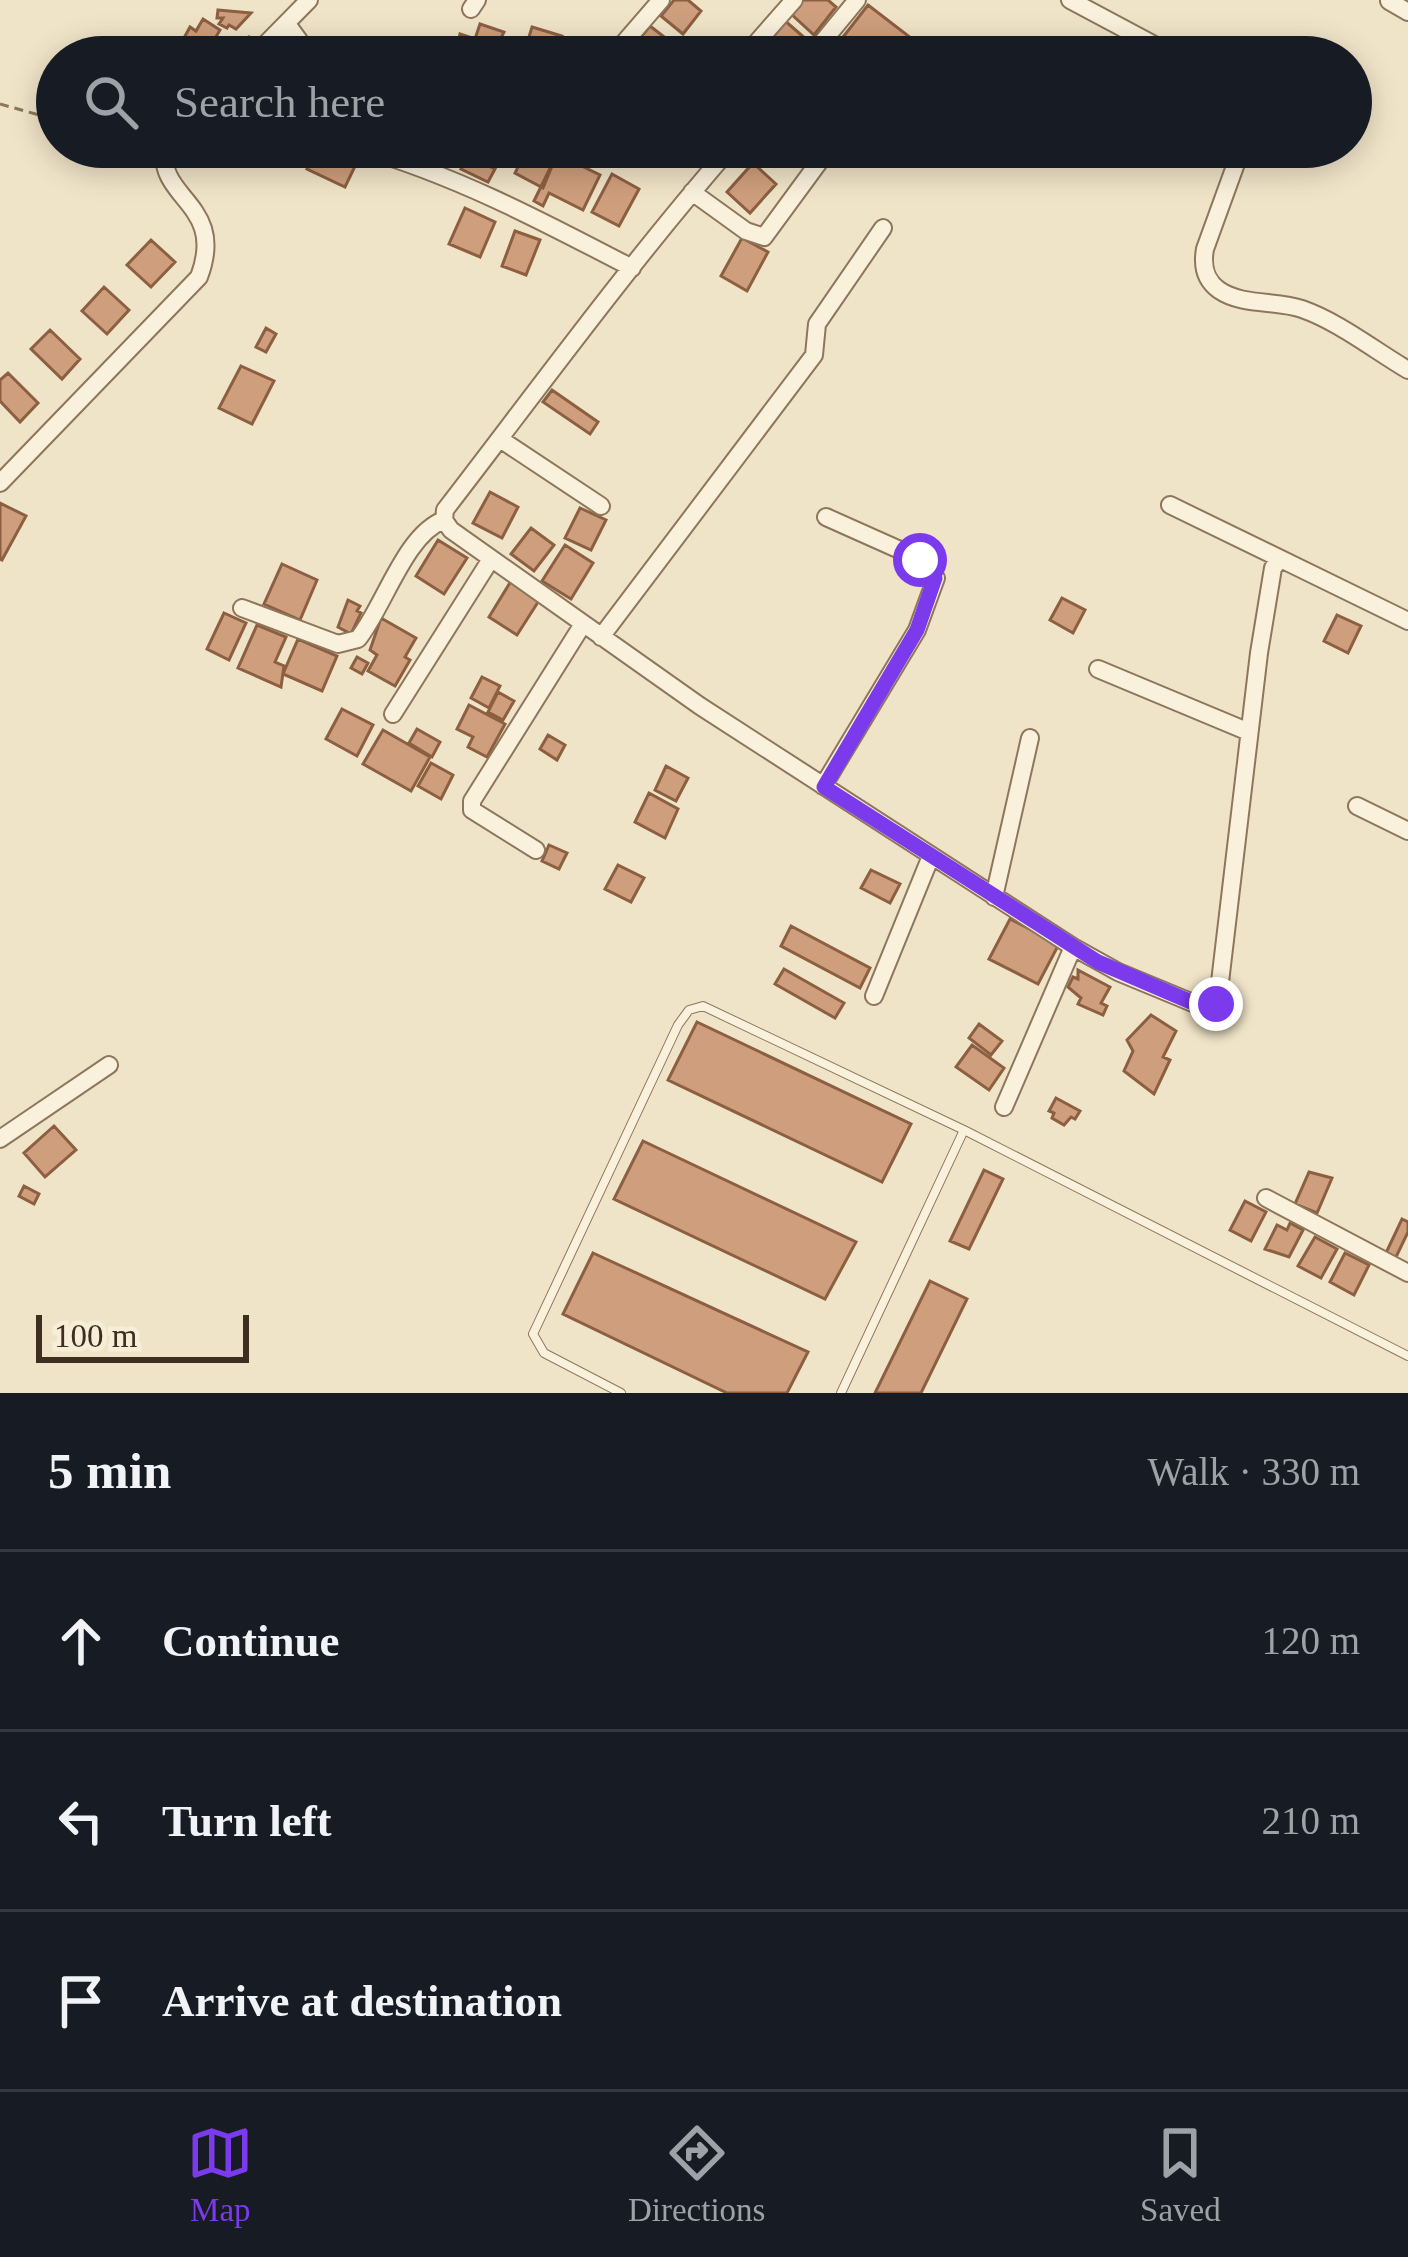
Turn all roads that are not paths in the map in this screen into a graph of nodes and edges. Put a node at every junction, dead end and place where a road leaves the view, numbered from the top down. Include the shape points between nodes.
1 (309, 0) edge
2 (661, 0) edge
3 (794, 0) edge
4 (857, 0) edge
5 (1070, 0) edge
6 (1389, 1) edge
7 (1408, 12) edge
8 (286, 24) junction
9 (274, 36) edge
10 (295, 36) edge
11 (630, 36) edge
12 (762, 36) edge
13 (833, 36) edge
14 (1138, 36) edge
15 (165, 168) edge
16 (429, 168) edge
17 (713, 168) edge
18 (815, 168) edge
19 (1234, 168) edge
20 (692, 192) junction
21 (883, 228) dead end
22 (632, 268) junction
23 (1408, 370) edge
24 (500, 440) junction
25 (0, 483) edge
26 (1170, 505) dead end
27 (602, 506) dead end
28 (826, 517) dead end
29 (444, 520) junction
30 (491, 559) junction
31 (1280, 559) junction
32 (242, 608) dead end
33 (1408, 621) edge
34 (584, 624) junction
35 (601, 637) junction
36 (1098, 669) dead end
37 (393, 714) dead end
38 (1249, 732) junction
39 (1030, 738) dead end
40 (824, 787) junction
41 (1357, 806) dead end
42 (1408, 831) edge
43 (536, 850) dead end
44 (931, 856) junction
45 (994, 897) junction
46 (1072, 947) junction
47 (874, 996) dead end
48 (109, 1065) dead end
49 (1004, 1107) dead end
50 (964, 1130) junction
51 (0, 1139) edge
52 (1266, 1198) dead end
53 (1408, 1274) edge
54 (1408, 1356) edge
55 (622, 1393) edge
56 (841, 1393) edge

1 - 8 street
2 - 11 street
3 - 12 street
4 - 13 street
5 - 14 street
6 - 7 street
8 - 9 street
8 - 10 street
15 - 25 street via 206,232 199,277
16 - 22 street
17 - 20 street
18 - 20 street via 764,237
19 - 23 street via 1202,262 1216,289 1315,314
20 - 22 street
21 - 35 street via 817,324 814,355
22 - 24 street
24 - 27 street
24 - 29 street
26 - 31 street
28 - 40 street via 920,560 935,578 917,630
29 - 30 street
29 - 32 street via 418,540 362,634 347,644
30 - 34 street
30 - 37 street
31 - 33 street
31 - 38 street
34 - 35 street
34 - 43 street via 472,801 472,810
35 - 40 street
36 - 38 street
38 - 46 street via 1216,1004 1205,1008
39 - 45 street
40 - 44 street
41 - 42 street
44 - 45 street
44 - 47 street
45 - 46 street
46 - 49 street
48 - 51 street
50 - 54 lane
50 - 55 lane via 717,1010 689,1010 533,1334 544,1353
50 - 56 lane
52 - 53 street

